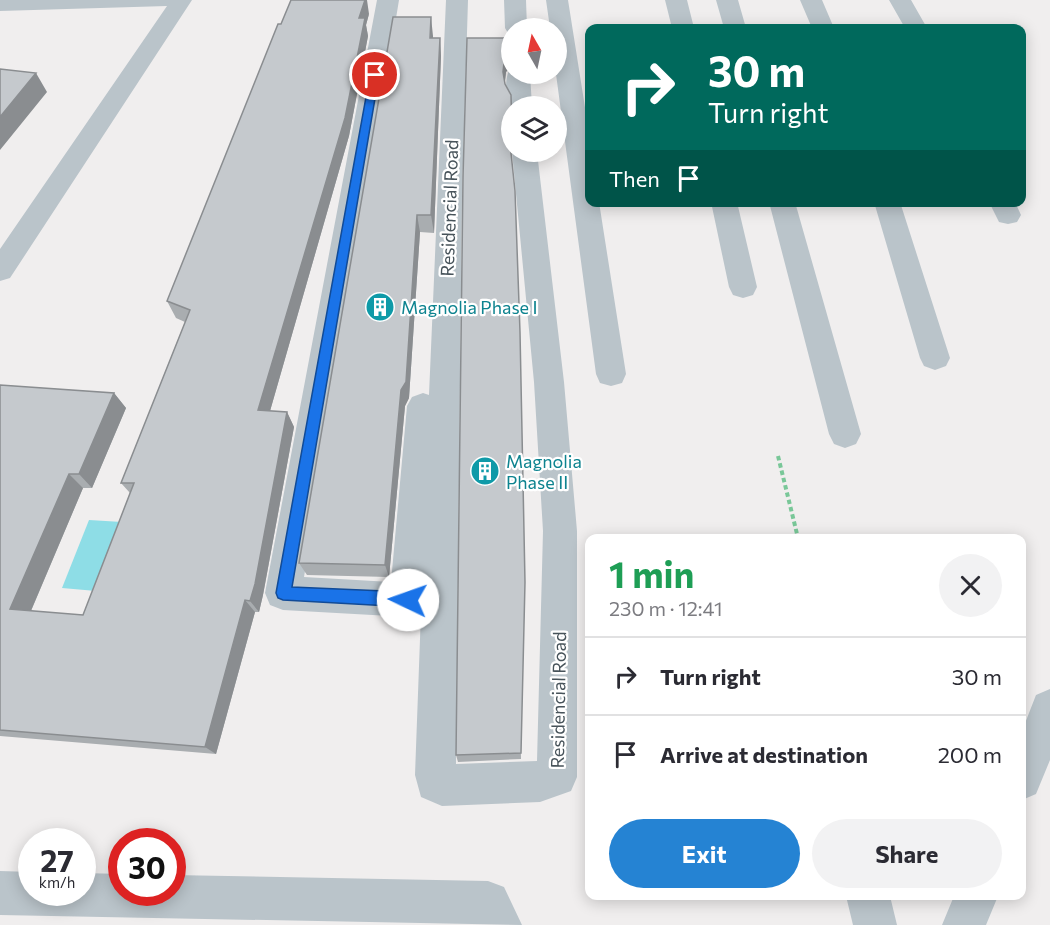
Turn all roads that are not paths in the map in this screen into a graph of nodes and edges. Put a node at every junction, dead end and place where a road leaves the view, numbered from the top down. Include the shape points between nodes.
1 (163, 0) edge
2 (181, 0) edge
3 (388, 0) edge
4 (448, 0) edge
5 (457, 0) edge
6 (515, 0) edge
7 (558, 0) edge
8 (676, 0) edge
9 (727, 0) edge
10 (811, 0) edge
11 (900, 0) edge
12 (0, 5) edge
13 (516, 18) edge
14 (681, 24) edge
15 (734, 24) edge
16 (821, 24) edge
17 (914, 24) edge
18 (526, 162) edge
19 (585, 191) edge
20 (587, 207) edge
21 (725, 207) edge
22 (783, 207) edge
23 (889, 207) edge
24 (0, 271) edge
25 (743, 287) dead end
26 (935, 358) dead end
27 (611, 374) dead end
28 (845, 434) dead end
29 (1050, 709) edge
30 (1026, 770) edge
31 (0, 893) edge
32 (869, 900) edge
33 (974, 900) edge
34 (500, 925) edge
35 (874, 925) edge
36 (964, 925) edge

1 - 12 street
2 - 24 street
3 - 4 street via 283,593 408,600
5 - 18 street, Residencial Road via 435,775 436,782 442,785 557,777 560,531
6 - 13 street
7 - 19 street
8 - 14 street
9 - 15 street
10 - 16 street
11 - 17 street
20 - 27 street
21 - 25 street
22 - 28 street
23 - 26 street
29 - 30 street
31 - 34 street via 488,903
32 - 35 street
33 - 36 street

